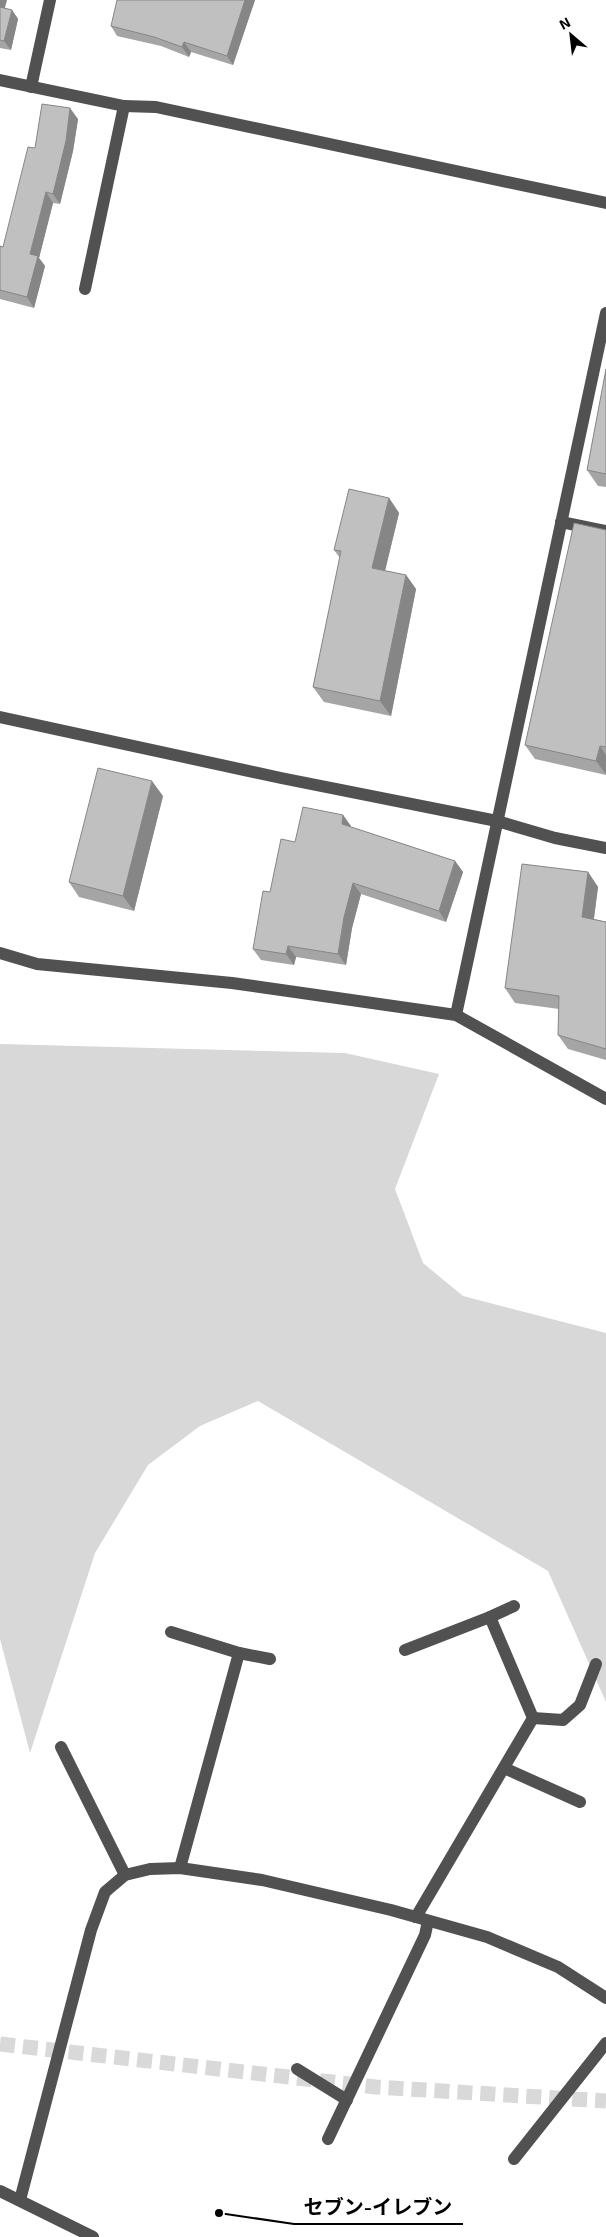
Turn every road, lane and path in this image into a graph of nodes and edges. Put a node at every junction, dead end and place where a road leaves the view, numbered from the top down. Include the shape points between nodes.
1 (50, 0) edge
2 (0, 80) edge
3 (31, 87) junction
4 (124, 106) junction
5 (606, 203) edge
6 (85, 289) dead end
7 (606, 313) edge
8 (561, 522) junction
9 (606, 531) edge
10 (0, 717) edge
11 (497, 821) junction
12 (606, 848) edge
13 (0, 953) edge
14 (456, 1015) junction
15 (606, 1099) edge
16 (514, 1606) dead end
17 (490, 1617) junction
18 (171, 1632) dead end
19 (405, 1650) dead end
20 (239, 1652) junction
21 (270, 1659) dead end
22 (596, 1664) dead end
23 (533, 1718) junction
24 (61, 1747) dead end
25 (504, 1768) junction
26 (580, 1802) dead end
27 (180, 1868) junction
28 (125, 1875) junction
29 (422, 1919) junction
30 (606, 1998) edge
31 (606, 2043) edge
32 (297, 2070) dead end
33 (347, 2100) junction
34 (328, 2139) dead end
35 (514, 2159) dead end
36 (0, 2191) edge
37 (20, 2200) junction
38 (92, 2237) edge

1 - 3 street
2 - 3 street
3 - 4 street
4 - 5 street via 156,107
4 - 6 street
7 - 8 street
8 - 9 street
8 - 11 street
10 - 11 street
11 - 12 street via 555,838
11 - 14 street
13 - 14 street via 37,964 232,984
14 - 15 street
16 - 17 street
17 - 19 street
17 - 23 street
18 - 20 street
20 - 21 street
20 - 27 street
22 - 23 street via 580,1705 563,1720
23 - 25 street
24 - 28 street
25 - 26 street
25 - 29 street
27 - 28 street via 150,1869
27 - 29 street via 262,1880
28 - 37 street via 104,1892 91,1930
29 - 30 street via 487,1937 558,1967
29 - 33 street via 425,1935
31 - 35 street
32 - 33 street
33 - 34 street
36 - 37 street
37 - 38 street

